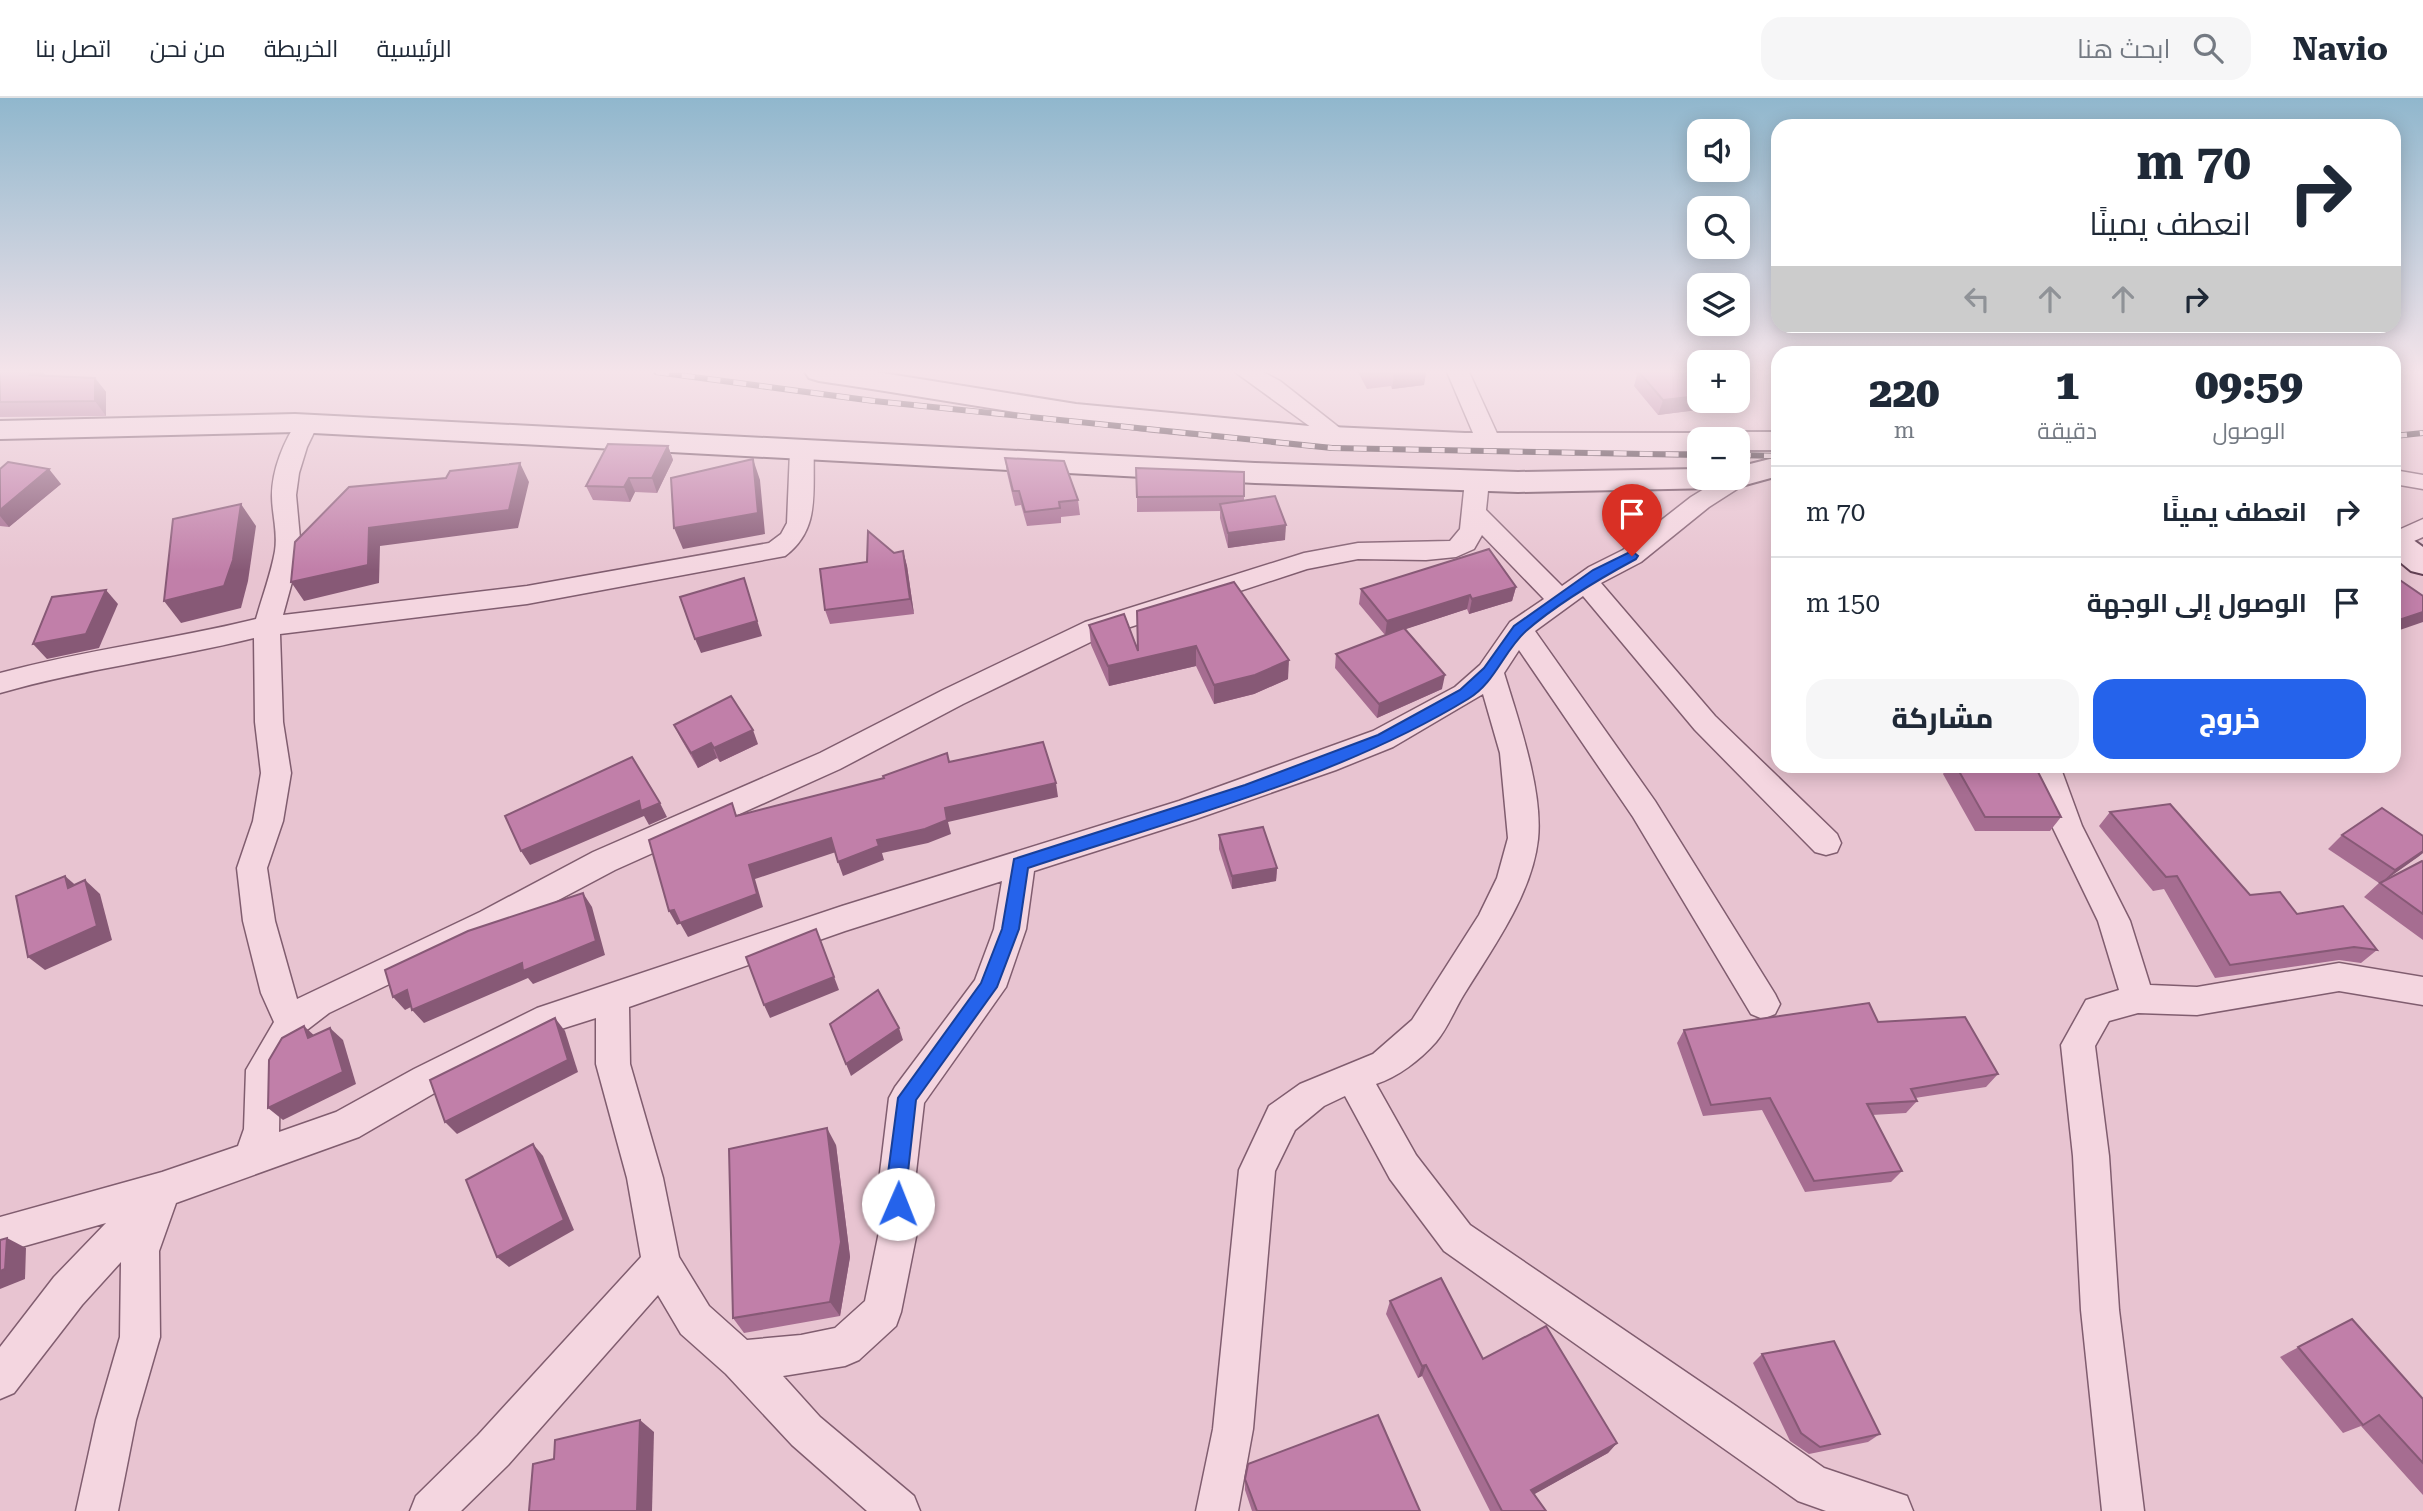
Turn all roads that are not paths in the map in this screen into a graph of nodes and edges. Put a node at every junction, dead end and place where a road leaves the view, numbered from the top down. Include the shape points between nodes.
1 (300, 438) edge
2 (563, 438) edge
3 (1411, 438) edge
4 (1488, 440) joint
5 (1771, 440) edge
6 (1750, 441) edge
7 (1687, 442) edge
8 (802, 451) junction
9 (1771, 468) edge
10 (1750, 473) edge
11 (1687, 478) edge
12 (2401, 478) edge
13 (1477, 481) junction
14 (2423, 482) edge
15 (1715, 490) edge
16 (1475, 513) junction
17 (2423, 527) edge
18 (2401, 538) edge
19 (2401, 547) edge
20 (2423, 563) edge
21 (1586, 582) junction
22 (1559, 599) junction
23 (267, 626) junction
24 (1519, 629) junction
25 (1490, 671) junction
26 (0, 683) edge
27 (2047, 773) edge
28 (1826, 843) dead end
29 (1020, 863) junction
30 (2423, 991) edge
31 (612, 999) junction
32 (2138, 999) junction
33 (1763, 1004) dead end
34 (291, 1023) junction
35 (1353, 1077) junction
36 (251, 1160) junction
37 (162, 1190) junction
38 (0, 1234) edge
39 (661, 1263) junction
40 (740, 1360) junction
41 (0, 1379) edge
42 (97, 1511) edge
43 (431, 1511) edge
44 (899, 1511) edge
45 (1217, 1511) edge
46 (1892, 1511) edge
47 (2123, 1511) edge

1 - 23 street via 284,495 288,549
2 - 8 street
3 - 4 street
4 - 7 street
5 - 6 street
8 - 13 street
8 - 23 street via 799,523 790,539 776,550 527,595
9 - 10 street
11 - 13 street
12 - 14 street
13 - 16 street
15 - 21 street via 1632,556
16 - 22 street
16 - 34 street via 1470,536 1457,548 1358,551 1304,561 1094,629 830,761 604,861 491,921 317,1003
17 - 18 street
19 - 20 street
21 - 22 street
21 - 28 street via 1705,723
22 - 24 street
23 - 26 street via 179,647 60,666
23 - 34 street via 269,722 276,773 268,821 252,868 259,921
24 - 25 street
24 - 33 street via 1644,809
25 - 29 street via 1457,699 1383,739 1250,789
25 - 35 street via 1514,753 1521,806 1523,838 1513,878 1424,1031 1384,1066
27 - 32 street via 2074,843 2114,923
29 - 31 street
29 - 40 street via 1010,929 989,987 907,1098 897,1181 899,1227 882,1312 845,1346
30 - 32 street via 2339,977 2197,1001
31 - 36 street via 549,1018 346,1125
31 - 39 street via 613,1064 645,1178
32 - 47 street via 2098,1010 2078,1045 2091,1156 2100,1310
34 - 36 street via 263,1070 262,1129
35 - 45 street via 1312,1095 1283,1118 1257,1170 1233,1429
35 - 46 street via 1403,1167 1457,1238 1813,1486
36 - 37 street
37 - 38 street
37 - 41 street via 68,1291
37 - 42 street via 140,1251 140,1337
39 - 40 street via 695,1320
39 - 43 street via 493,1450
40 - 44 street via 806,1431

